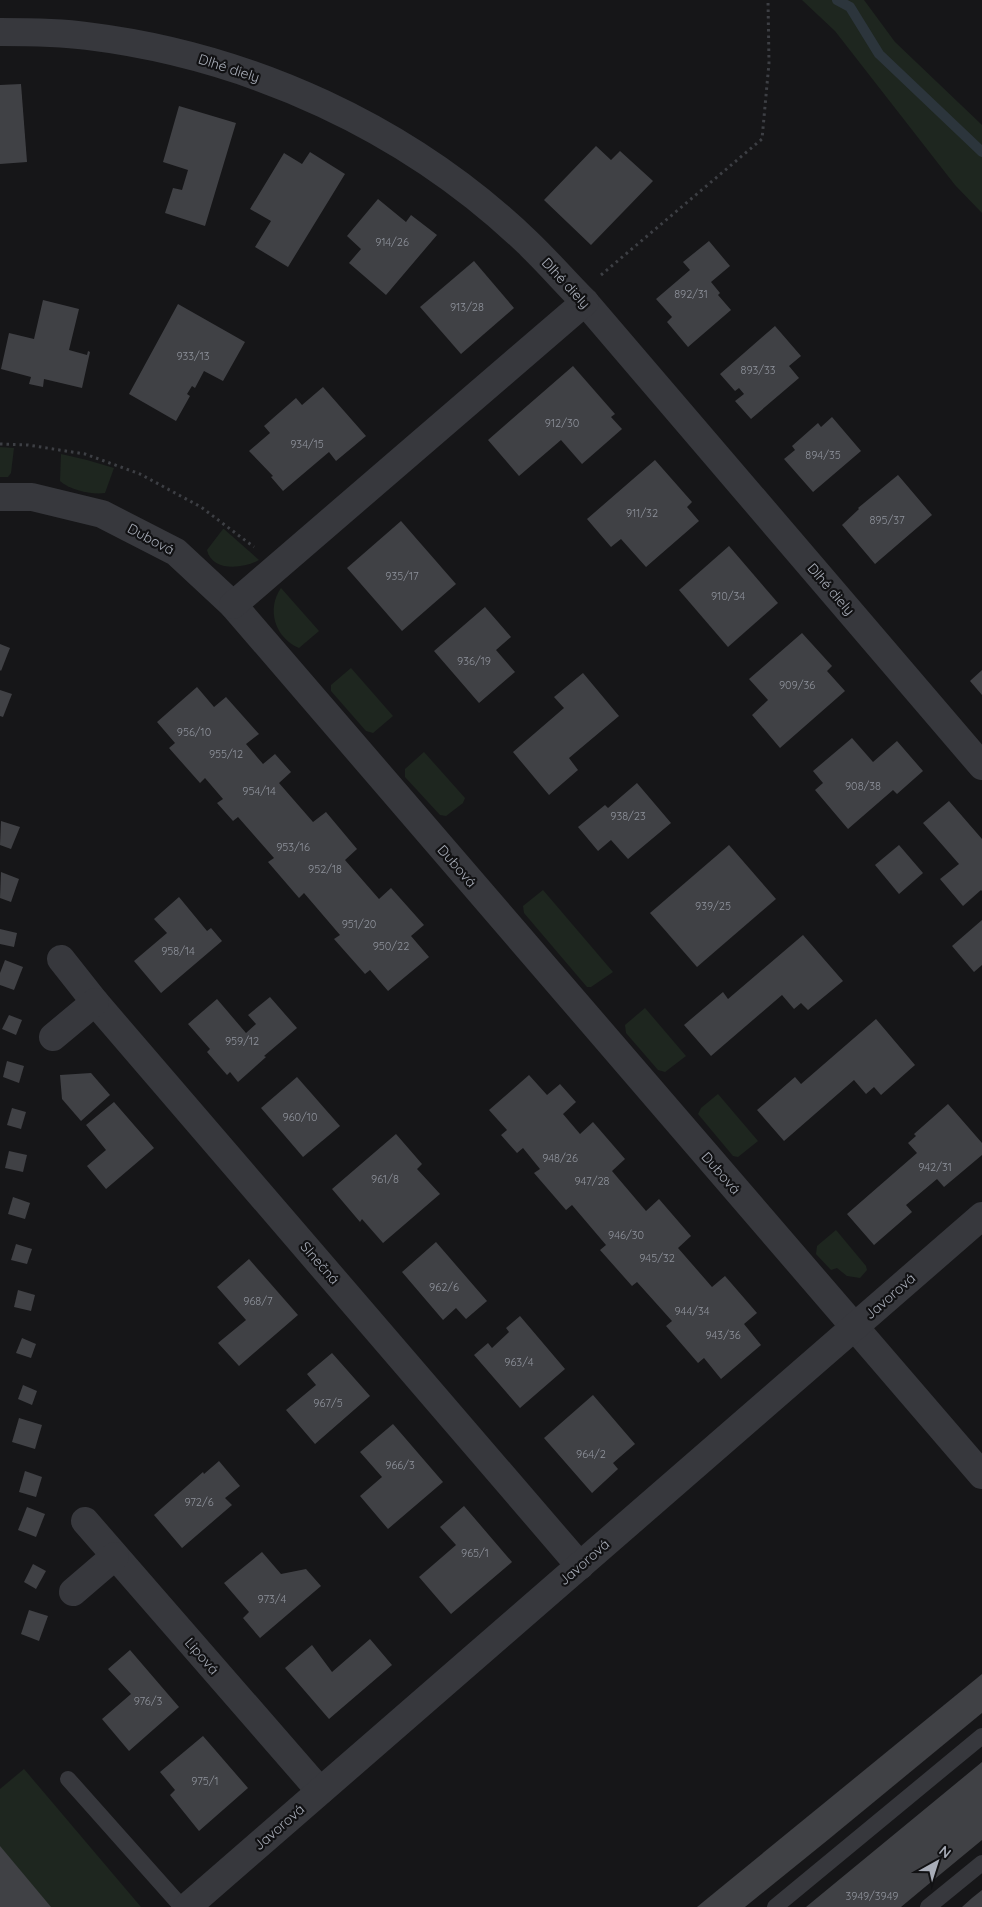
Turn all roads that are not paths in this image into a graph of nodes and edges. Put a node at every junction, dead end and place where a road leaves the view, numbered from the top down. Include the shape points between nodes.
1 (0, 32) edge
2 (581, 298) junction
3 (0, 497) edge
4 (233, 604) junction
5 (982, 766) edge
6 (61, 960) dead end
7 (95, 1002) junction
8 (53, 1037) dead end
9 (982, 1216) edge
10 (854, 1327) junction
11 (982, 1474) edge
12 (85, 1521) dead end
13 (115, 1556) junction
14 (580, 1566) junction
15 (73, 1592) dead end
16 (982, 1736) edge
17 (68, 1779) dead end
18 (320, 1791) junction
19 (982, 1863) edge
20 (182, 1907) edge
21 (187, 1907) edge
22 (774, 1907) edge
23 (928, 1907) edge

1 - 2 street, Dlhé diely via 86,36 166,50 263,78 330,106 416,155 457,184 528,242
2 - 4 street
2 - 5 street, Dlhé diely
3 - 4 street, Dubová via 32,498 102,514 176,552
4 - 10 street, Dubová
6 - 7 street, Slnečná
7 - 8 street
7 - 14 street, Slnečná
9 - 10 street, Javorová
10 - 11 street, Dubová
10 - 14 street, Javorová
12 - 13 street, Lipová
13 - 15 street
13 - 18 street, Lipová
14 - 18 street, Javorová
16 - 22 lane
17 - 20 lane
18 - 21 street, Javorová
19 - 23 lane

